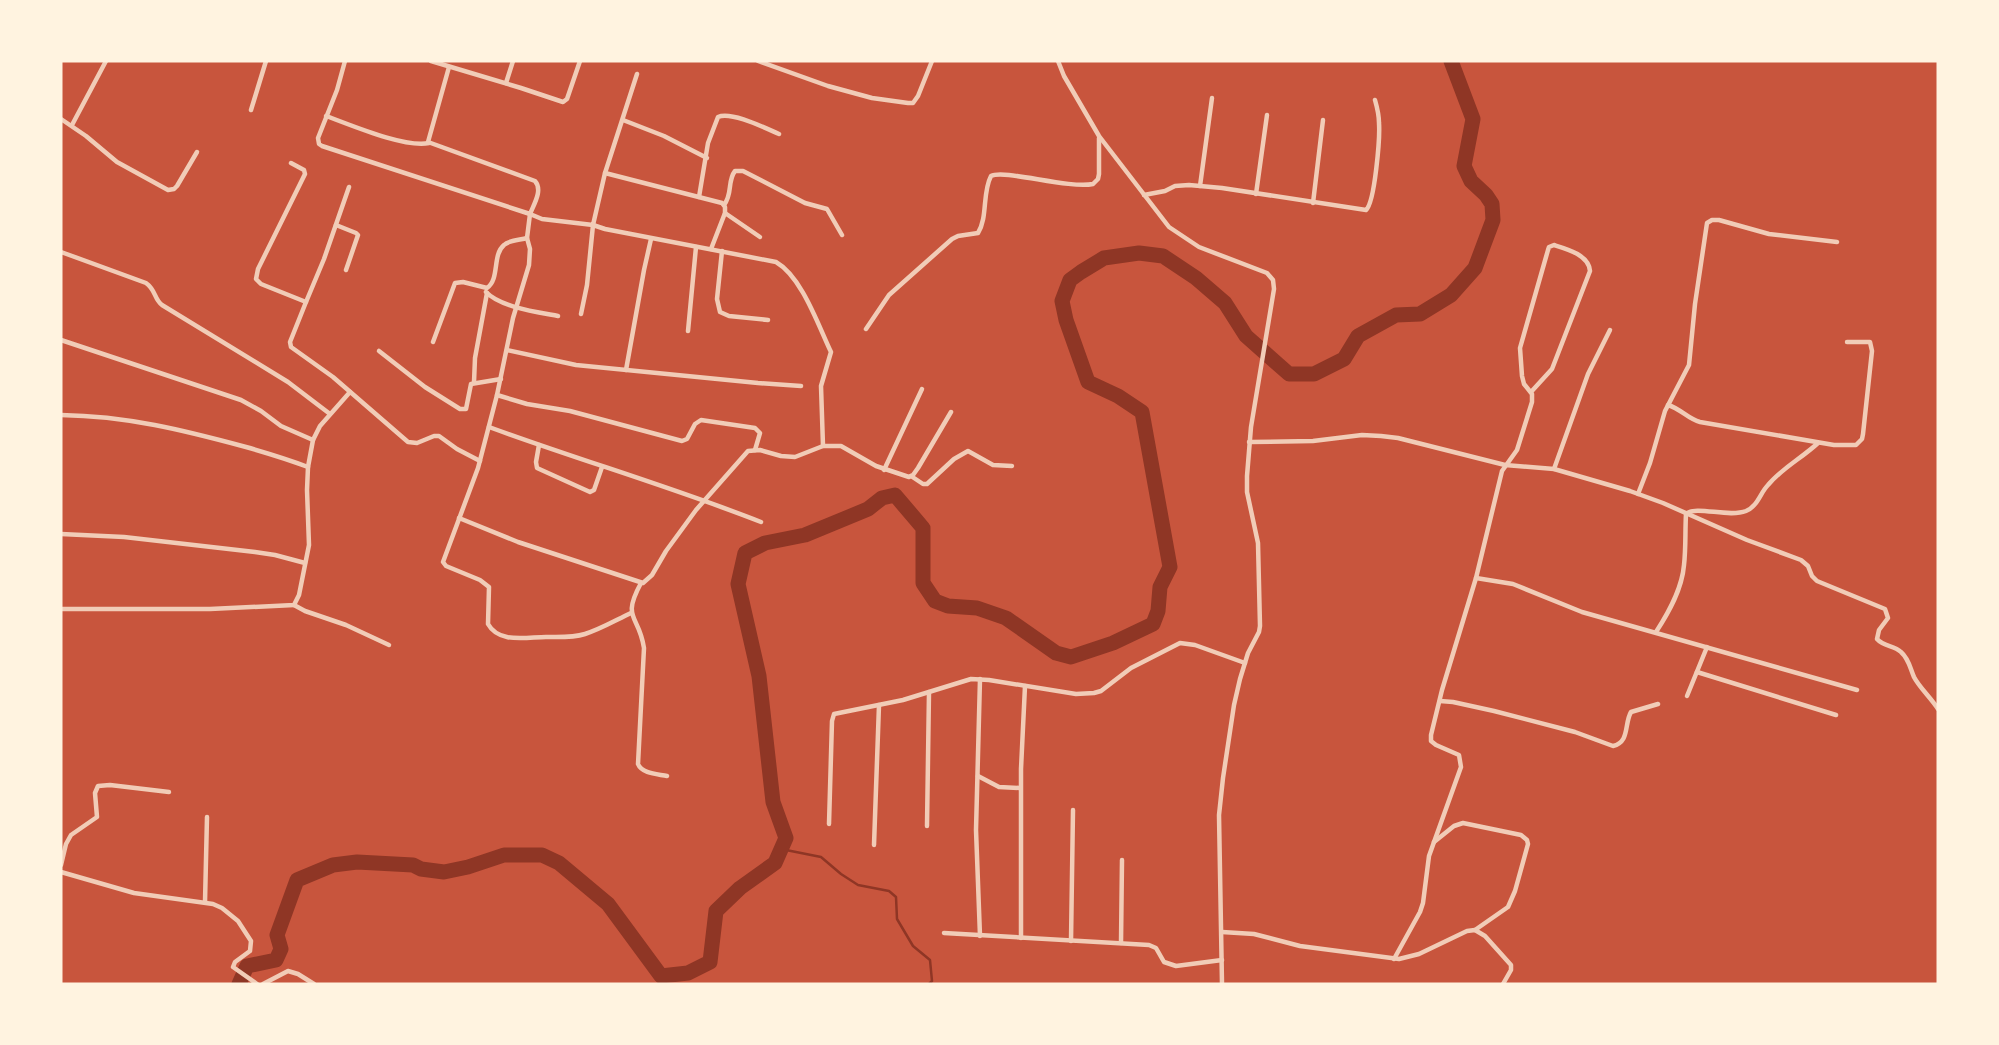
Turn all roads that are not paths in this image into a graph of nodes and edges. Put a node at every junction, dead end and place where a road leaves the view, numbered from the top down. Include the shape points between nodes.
1 (106, 61) edge
2 (266, 61) edge
3 (345, 61) edge
4 (432, 61) edge
5 (513, 61) edge
6 (580, 61) edge
7 (758, 61) edge
8 (932, 61) edge
9 (1058, 61) edge
10 (449, 68) junction
11 (637, 74) dead end
12 (506, 83) junction
13 (1212, 98) dead end
14 (1375, 100) dead end
15 (251, 110) dead end
16 (1267, 115) dead end
17 (326, 116) junction
18 (61, 119) edge
19 (623, 120) junction
20 (1323, 120) dead end
21 (72, 125) junction
22 (779, 134) dead end
23 (1098, 136) junction
24 (428, 143) junction
25 (197, 152) dead end
26 (707, 158) junction
27 (291, 163) dead end
28 (605, 173) junction
29 (1200, 186) junction
30 (349, 187) dead end
31 (1256, 194) junction
32 (1144, 195) junction
33 (700, 197) junction
34 (1313, 203) junction
35 (724, 204) junction
36 (725, 213) junction
37 (530, 214) junction
38 (336, 225) junction
39 (593, 225) junction
40 (842, 235) dead end
41 (760, 237) dead end
42 (526, 238) junction
43 (651, 239) junction
44 (1837, 242) dead end
45 (696, 247) junction
46 (711, 249) junction
47 (722, 251) junction
48 (61, 252) edge
49 (346, 270) dead end
50 (486, 291) junction
51 (306, 302) junction
52 (517, 307) junction
53 (581, 314) dead end
54 (558, 316) dead end
55 (768, 320) dead end
56 (866, 329) dead end
57 (1610, 330) dead end
58 (688, 331) dead end
59 (61, 340) edge
60 (434, 342) dead end
61 (1847, 342) dead end
62 (507, 350) junction
63 (380, 351) dead end
64 (626, 370) junction
65 (501, 379) junction
66 (474, 382) junction
67 (801, 386) dead end
68 (922, 389) dead end
69 (350, 392) junction
70 (1531, 392) junction
71 (497, 395) junction
72 (1668, 405) junction
73 (951, 412) dead end
74 (330, 414) junction
75 (61, 415) edge
76 (488, 427) junction
77 (313, 440) junction
78 (1249, 442) junction
79 (1818, 443) junction
80 (539, 445) junction
81 (823, 446) junction
82 (755, 450) junction
83 (480, 461) junction
84 (1505, 465) junction
85 (308, 466) junction
86 (1012, 466) dead end
87 (602, 467) junction
88 (1554, 469) junction
89 (884, 470) junction
90 (911, 476) junction
91 (1638, 494) junction
92 (704, 500) junction
93 (1686, 514) junction
94 (459, 518) junction
95 (761, 522) dead end
96 (61, 534) edge
97 (305, 563) junction
98 (1476, 578) junction
99 (641, 583) junction
100 (294, 605) junction
101 (61, 609) edge
102 (631, 613) junction
103 (1656, 632) junction
104 (389, 646) dead end
105 (1707, 647) junction
106 (1245, 662) junction
107 (1697, 672) junction
108 (980, 679) junction
109 (1025, 686) junction
110 (1857, 690) dead end
111 (929, 692) junction
112 (1687, 696) dead end
113 (1440, 701) junction
114 (1658, 704) dead end
115 (879, 705) junction
116 (1938, 709) edge
117 (1836, 715) dead end
118 (667, 776) dead end
119 (978, 776) junction
120 (1020, 788) junction
121 (169, 792) dead end
122 (1072, 810) dead end
123 (207, 817) dead end
124 (829, 824) dead end
125 (926, 826) dead end
126 (1433, 843) junction
127 (874, 845) dead end
128 (1122, 860) dead end
129 (61, 865) edge
130 (61, 872) edge
131 (206, 902) junction
132 (1475, 930) junction
133 (1222, 932) junction
134 (944, 933) dead end
135 (980, 936) junction
136 (1021, 938) junction
137 (1071, 941) junction
138 (1121, 943) junction
139 (1394, 959) junction
140 (1222, 960) junction
141 (257, 984) edge
142 (263, 984) edge
143 (314, 984) edge
144 (1222, 984) edge
145 (1503, 984) edge

1 - 21 street
2 - 15 street
3 - 17 street
4 - 10 street
5 - 12 street
6 - 12 street via 564,102
7 - 8 street via 872,98 913,103
9 - 23 street
10 - 12 street
10 - 24 street
11 - 19 street
13 - 29 street
14 - 34 street via 1379,141 1368,209
16 - 31 street
17 - 24 street via 401,141
17 - 37 street via 318,138 322,146
18 - 21 street
19 - 26 street
19 - 28 street
20 - 34 street
21 - 25 street via 116,162 168,190 177,186
22 - 26 street via 740,119 720,116 708,143
23 - 32 street
23 - 56 street via 1099,174 1093,184 1056,184 1001,174 991,176 978,234 952,239 889,296
24 - 37 street via 535,181 539,191
26 - 33 street
27 - 51 street via 304,170 305,174 258,269 256,280
28 - 33 street
28 - 39 street
29 - 31 street
29 - 32 street via 1175,186
30 - 38 street
31 - 34 street
32 - 78 street via 1176,233 1199,247 1267,273 1273,280
33 - 35 street
35 - 36 street
35 - 40 street via 730,195 732,175 735,171 743,171 805,203 827,209
36 - 41 street
36 - 46 street
37 - 39 street
37 - 42 street
38 - 49 street via 358,235
38 - 51 street
39 - 43 street
39 - 53 street
42 - 50 street via 504,245
42 - 52 street via 529,260
43 - 45 street
43 - 64 street
44 - 72 street via 1769,234 1709,220 1689,365
45 - 46 street
45 - 58 street
46 - 47 street
47 - 55 street via 717,299 720,312
47 - 81 street via 780,264 797,284 809,306 831,352 821,386
48 - 74 street via 146,283 162,305 288,382
50 - 52 street via 492,297
50 - 60 street via 455,282
50 - 66 street
51 - 69 street via 290,342 291,347
52 - 54 street
52 - 62 street
57 - 88 street via 1588,374
59 - 77 street via 241,400 281,426
61 - 79 street via 1870,342 1872,351 1862,439 1856,445 1848,446
62 - 64 street via 564,363
62 - 65 street
63 - 66 street via 460,410 466,409 469,388
64 - 67 street
65 - 66 street
65 - 71 street
68 - 89 street
69 - 74 street
69 - 83 street via 408,442 417,443 439,436
70 - 70 street via 1552,369 1590,271 1581,256 1554,245 1548,250 1520,348 1522,376
70 - 84 street via 1532,402 1517,450
71 - 76 street
71 - 82 street via 682,441 701,420 755,428 760,433
72 - 79 street via 1692,420
72 - 91 street
73 - 90 street
74 - 77 street
75 - 85 street via 112,417 163,426 266,451
76 - 80 street
76 - 83 street
77 - 85 street
78 - 84 street via 1381,436
78 - 106 street via 1248,492 1258,543 1260,626
79 - 93 street via 1780,472 1749,510 1725,514 1693,510
80 - 87 street
80 - 87 street via 536,465 540,471 590,492 594,490
81 - 82 street via 789,458
81 - 89 street via 847,448
82 - 92 street via 745,453
83 - 94 street
84 - 88 street
84 - 98 street
85 - 97 street
86 - 90 street via 993,465 968,451 954,459 927,484
87 - 92 street
88 - 91 street
89 - 90 street
91 - 93 street
92 - 95 street
92 - 99 street via 652,575
93 - 103 street via 1682,577 1671,608
93 - 116 street via 1800,560 1808,566 1817,582 1885,609 1888,618 1877,639 1905,656 1914,678
94 - 99 street via 518,542
94 - 102 street via 442,562 489,587 488,624 495,632 521,639 573,636
96 - 97 street via 124,537 255,552
97 - 100 street
98 - 103 street via 1513,584 1582,612
98 - 113 street
99 - 102 street via 634,596
100 - 101 street via 210,609
100 - 104 street
102 - 118 street via 644,648 638,764 644,771
103 - 105 street
105 - 107 street
105 - 110 street
106 - 109 street via 1180,643 1131,668 1098,692 1076,694
106 - 133 street via 1234,705 1221,796
107 - 112 street
107 - 117 street
108 - 109 street
108 - 111 street via 958,682
108 - 119 street
109 - 120 street
111 - 115 street
111 - 125 street
113 - 114 street via 1557,727 1613,746 1626,734 1631,712
113 - 126 street via 1431,741 1457,754 1462,762
115 - 124 street via 832,716
115 - 127 street
119 - 120 street via 999,787
119 - 135 street via 976,830
120 - 136 street
121 - 129 street via 98,786 95,793 97,817 71,835
122 - 137 street
123 - 131 street
126 - 132 street via 1463,823 1513,833 1527,840 1511,902 1504,911
126 - 139 street via 1428,856 1420,912
128 - 138 street
130 - 131 street via 134,893
131 - 141 street via 232,915 251,941 250,950 234,964 234,969
132 - 139 street via 1419,954
132 - 145 street via 1485,936 1511,965
133 - 139 street via 1254,934 1300,946
133 - 140 street
134 - 135 street
135 - 136 street
136 - 137 street
137 - 138 street
138 - 140 street via 1154,946 1164,962 1170,965
140 - 144 street
142 - 143 street via 288,971

